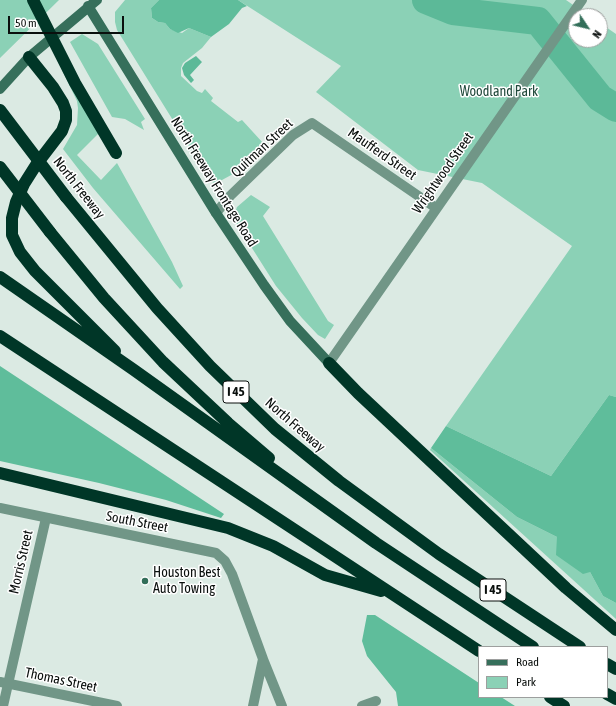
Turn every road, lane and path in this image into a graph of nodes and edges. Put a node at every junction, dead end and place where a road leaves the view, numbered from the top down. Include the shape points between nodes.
1 (33, 0) edge
2 (97, 0) edge
3 (582, 0) edge
4 (88, 6) junction
5 (29, 57) junction
6 (0, 89) edge
7 (0, 110) edge
8 (312, 122) joint
9 (116, 153) dead end
10 (0, 166) edge
11 (436, 208) junction
12 (216, 213) junction
13 (0, 277) edge
14 (0, 336) edge
15 (329, 364) junction
16 (134, 370) junction
17 (0, 473) edge
18 (0, 508) edge
19 (46, 518) junction
20 (376, 543) junction
21 (393, 594) junction
22 (616, 630) edge
23 (531, 646) edge
24 (578, 646) edge
25 (478, 649) edge
26 (263, 658) junction
27 (4, 683) edge
28 (552, 698) edge
29 (376, 701) dead end
30 (3, 706) edge
31 (117, 706) edge
32 (253, 706) edge
33 (282, 706) edge
34 (362, 706) edge
35 (564, 706) edge

1 - 9 highway, bridge via 75,83
2 - 4 main road
3 - 11 street, Wrightwood Street
4 - 5 main road
4 - 12 main road, North Freeway Frontage Road
5 - 6 main road
5 - 16 highway via 63,104 66,120 62,131 24,184 12,218 12,234 20,252 35,271
7 - 24 highway, North Freeway / I 45, bridge via 66,197 157,308 210,366 280,433 339,481 439,554
8 - 11 street, Maufferd Street
8 - 12 street, Quitman Street via 293,135
10 - 20 highway, bridge via 50,232 132,330 194,392 292,477
11 - 15 street, Wrightwood Street
12 - 15 main road, North Freeway Frontage Road via 290,321
13 - 16 highway
14 - 21 highway
15 - 22 highway via 561,583
16 - 20 highway
17 - 21 highway via 228,528 274,546 325,575
18 - 19 street, South Street
19 - 26 street, South Street via 216,553 229,567
19 - 27 street, Morris Street
20 - 23 highway
21 - 25 highway
26 - 32 street
26 - 33 street, South Street
27 - 30 street, Morris Street
27 - 31 street, Thomas Street
28 - 35 highway
29 - 34 street

